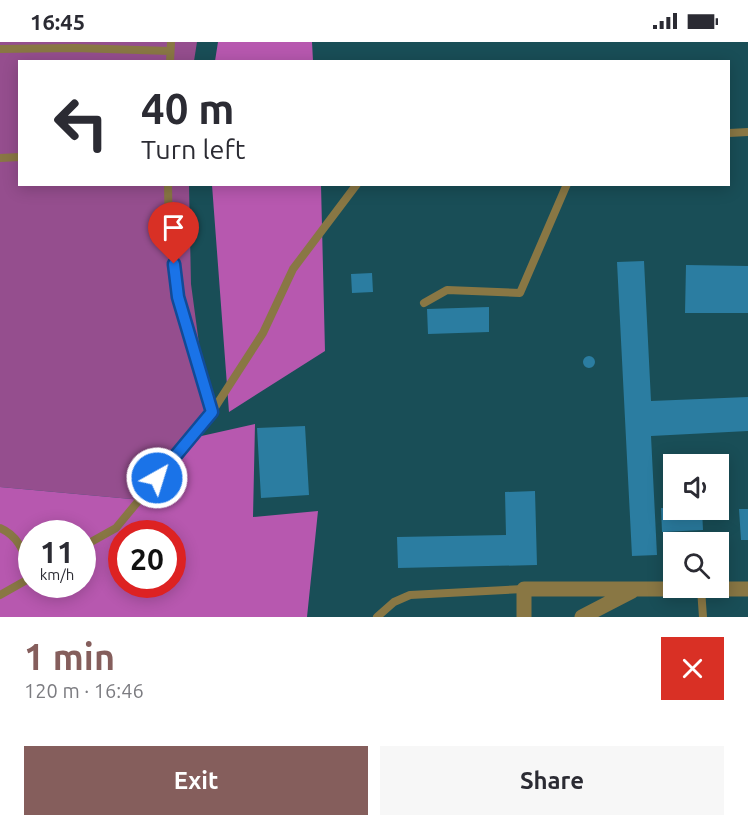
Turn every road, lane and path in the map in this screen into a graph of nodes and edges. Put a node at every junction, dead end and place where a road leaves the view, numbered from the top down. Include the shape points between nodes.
1 (170, 46) edge
2 (0, 49) edge
3 (748, 132) edge
4 (730, 133) edge
5 (18, 157) edge
6 (0, 158) edge
7 (168, 186) edge
8 (355, 186) edge
9 (566, 186) edge
10 (424, 303) dead end
11 (212, 412) junction
12 (0, 528) edge
13 (96, 539) edge
14 (18, 543) edge
15 (18, 585) edge
16 (524, 589) junction
17 (729, 589) edge
18 (748, 589) edge
19 (635, 590) junction
20 (663, 590) edge
21 (0, 595) edge
22 (702, 598) edge
23 (376, 617) edge
24 (524, 617) edge
25 (582, 617) edge
26 (703, 617) edge

1 - 2 lane
3 - 4 lane
5 - 6 lane
7 - 11 lane via 178,297
8 - 11 lane via 293,269 263,333
9 - 10 lane via 520,292 447,290
11 - 13 lane via 116,528
12 - 14 lane via 12,533
15 - 21 lane
16 - 19 street
16 - 23 lane via 410,595
16 - 24 street
17 - 18 street
19 - 20 street
19 - 25 street
22 - 26 lane

